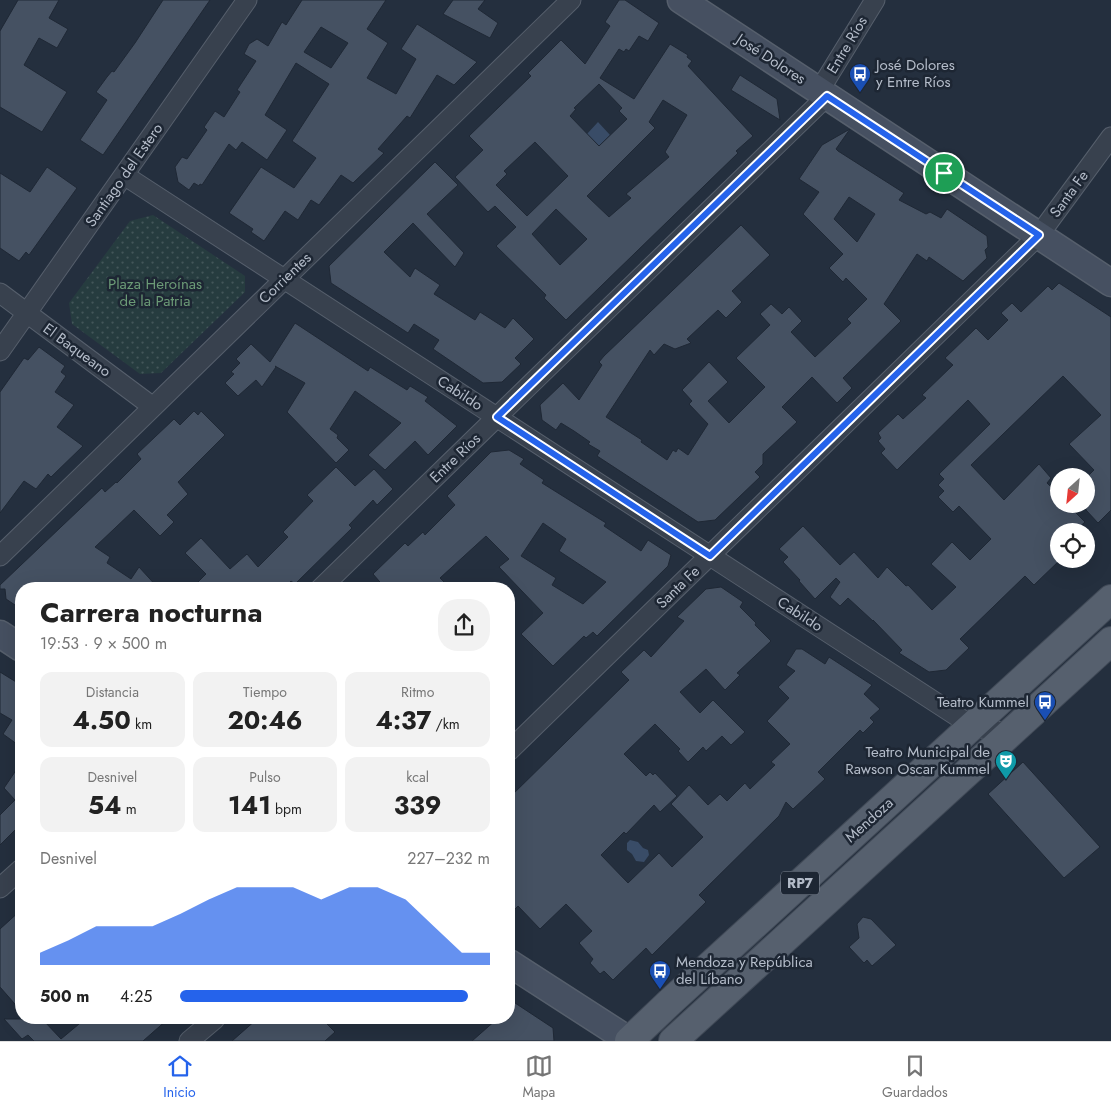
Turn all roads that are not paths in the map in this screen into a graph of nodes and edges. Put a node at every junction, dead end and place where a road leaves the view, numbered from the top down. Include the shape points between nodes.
1 (247, 0) edge
2 (571, 0) edge
3 (681, 0) edge
4 (874, 0) edge
5 (823, 93) junction
6 (1111, 137) edge
7 (124, 175) junction
8 (1039, 235) junction
9 (284, 279) junction
10 (1111, 283) edge
11 (0, 293) edge
12 (27, 313) junction
13 (0, 351) edge
14 (153, 406) junction
15 (497, 417) junction
16 (0, 556) edge
17 (710, 556) junction
18 (327, 582) edge
19 (1111, 599) edge
20 (0, 634) edge
21 (1111, 641) edge
22 (15, 644) edge
23 (972, 726) junction
24 (1010, 734) junction
25 (515, 745) edge
26 (965, 775) junction
27 (15, 874) edge
28 (0, 888) edge
29 (515, 967) edge
30 (209, 1024) edge
31 (189, 1041) edge
32 (629, 1041) edge
33 (673, 1041) edge

1 - 7 street, Santiago del Estero
2 - 9 street, Corrientes
3 - 5 street, José Dolores
4 - 5 street, Entre Ríos
5 - 8 street, José Dolores
5 - 15 street, Entre Ríos
6 - 8 street, Santa Fe
7 - 9 street, Cabildo
7 - 12 street, Santiago del Estero
8 - 10 street, José Dolores
8 - 17 street, Santa Fe
9 - 14 street, Corrientes
9 - 15 street, Cabildo
11 - 12 street, El Baqueano
12 - 13 street, Santiago del Estero
12 - 14 street, El Baqueano
14 - 16 street, Corrientes
15 - 17 street, Cabildo
15 - 18 street, Entre Ríos
17 - 23 street, Cabildo
17 - 25 street, Santa Fe
19 - 23 main road, Mendoza / RP7
20 - 22 street
21 - 24 main road, Mendoza / RP7
23 - 24 street, Cabildo
23 - 26 street
23 - 32 main road, Mendoza / RP7
24 - 26 main road, Mendoza / RP7
26 - 33 main road, Mendoza / RP7
27 - 28 street
29 - 32 street
30 - 31 street

